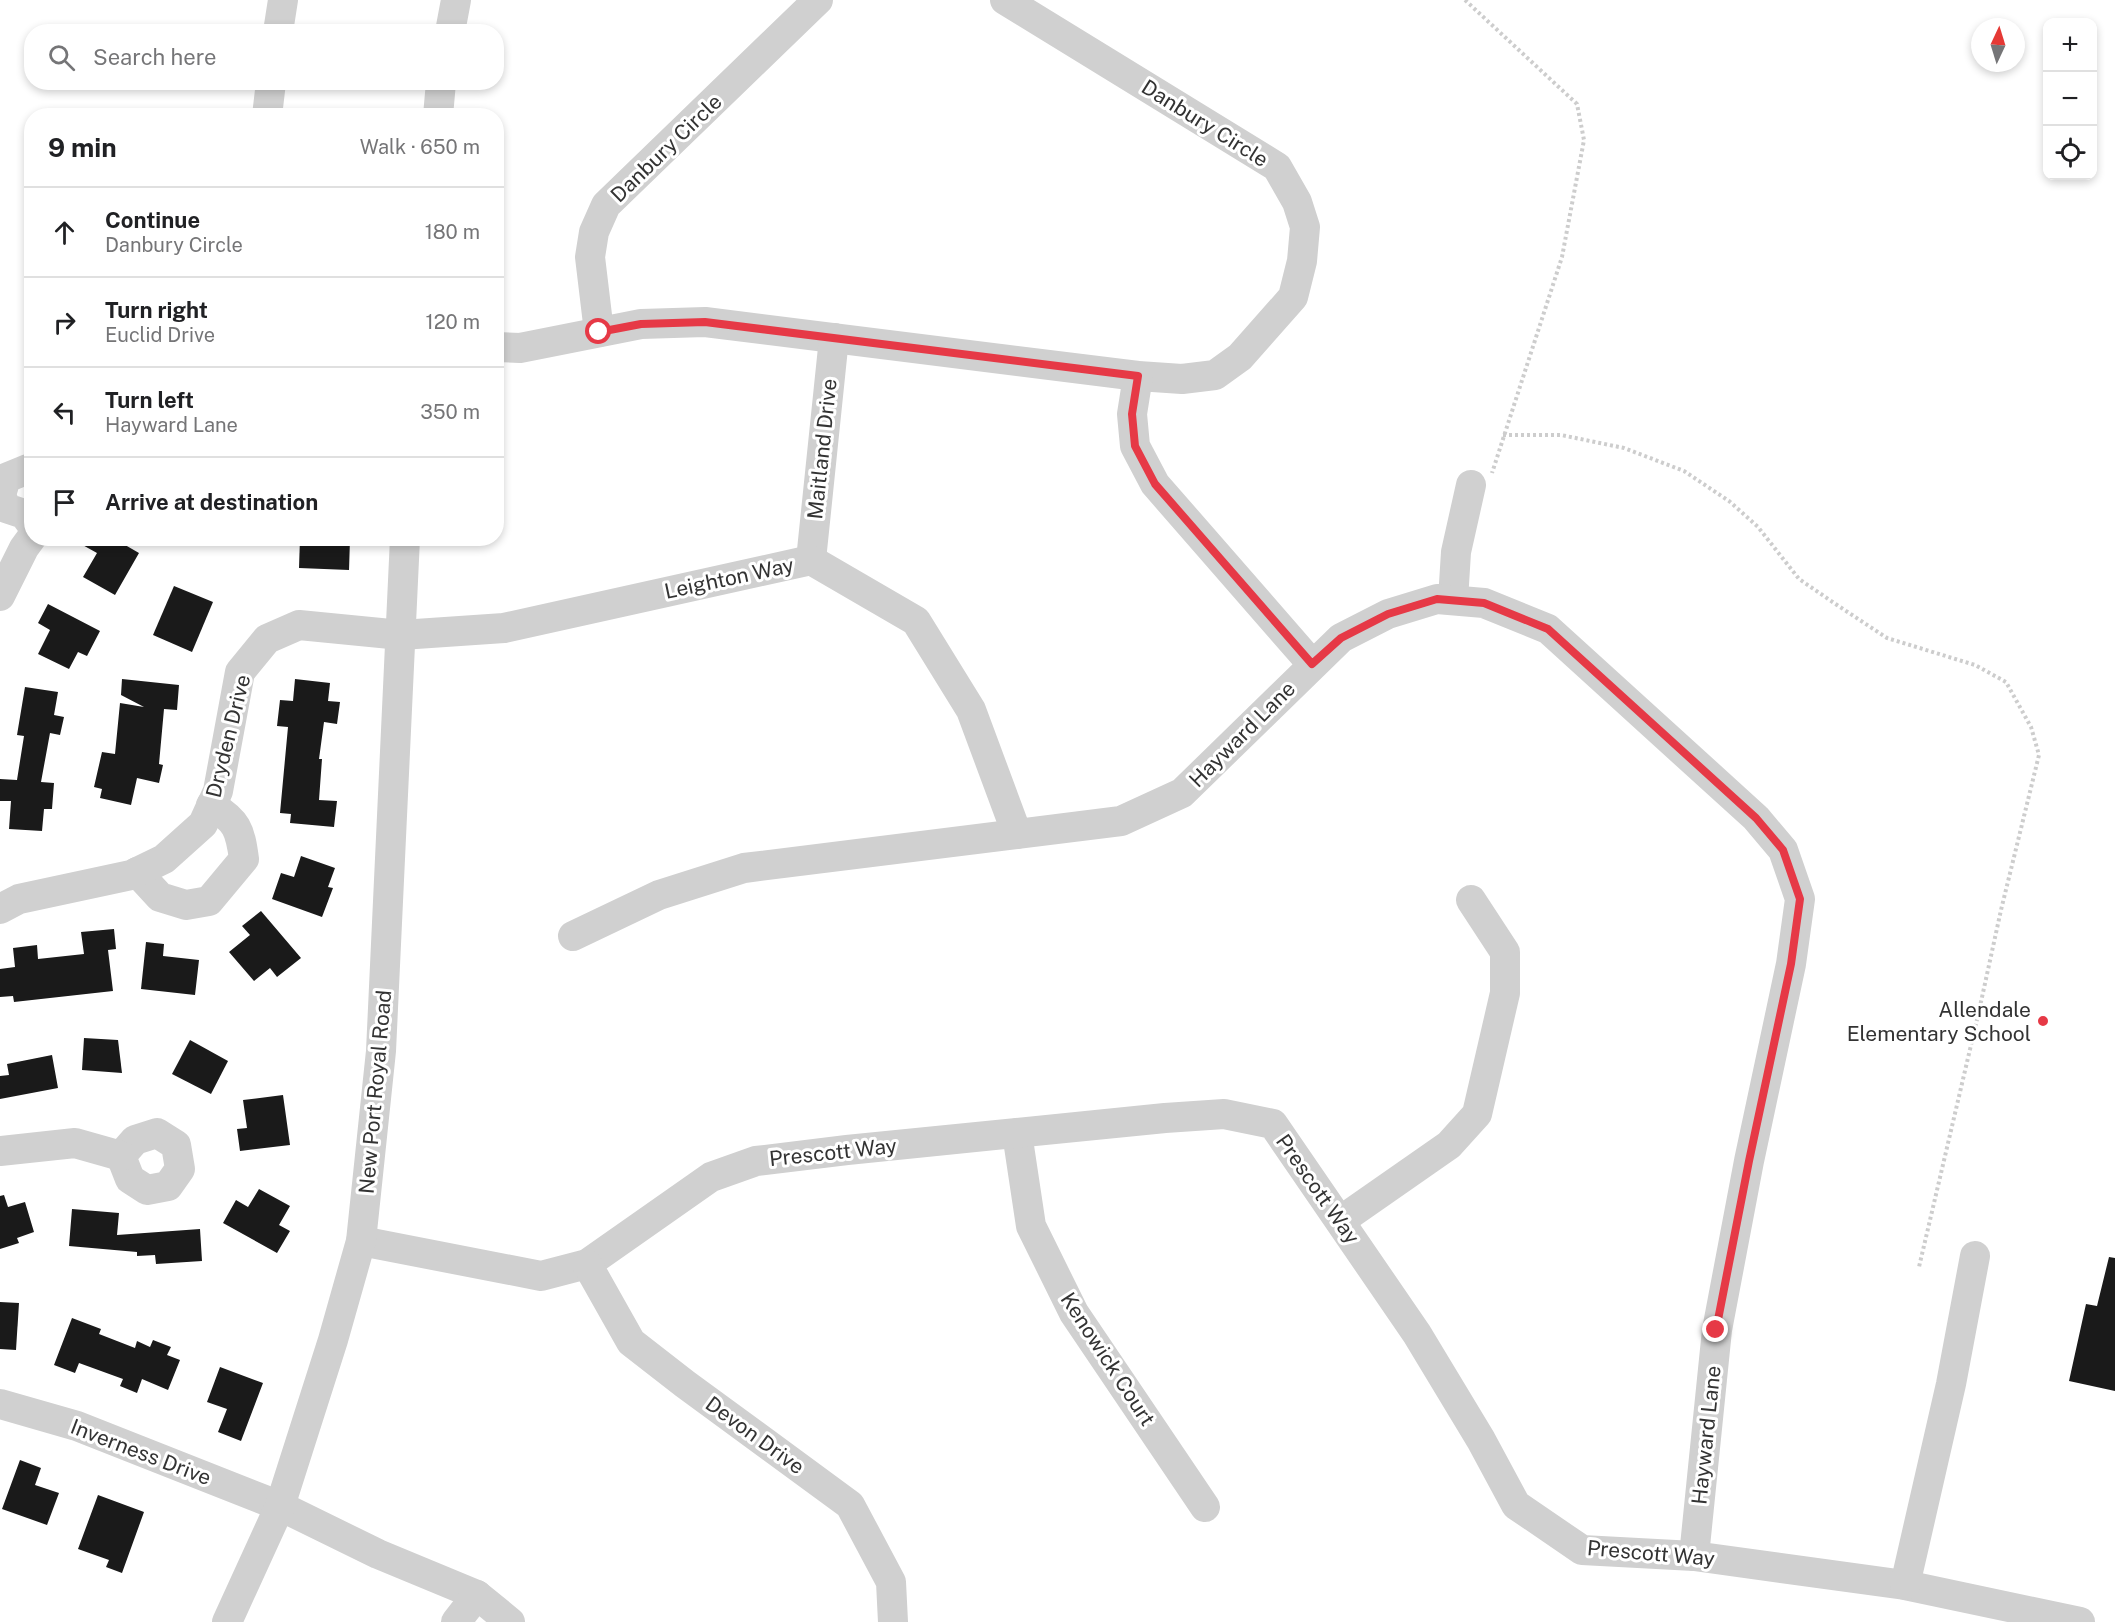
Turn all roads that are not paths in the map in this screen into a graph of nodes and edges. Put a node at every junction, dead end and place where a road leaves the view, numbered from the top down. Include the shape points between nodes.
1 (283, 0) edge
2 (456, 0) edge
3 (818, 0) edge
4 (1005, 0) edge
5 (280, 24) edge
6 (452, 24) edge
7 (270, 90) edge
8 (440, 90) edge
9 (268, 108) edge
10 (439, 108) edge
11 (599, 332) junction
12 (834, 338) junction
13 (504, 347) edge
14 (1138, 376) junction
15 (24, 471) edge
16 (1480, 482) road end
17 (24, 518) edge
18 (24, 546) edge
19 (405, 546) edge
20 (811, 560) junction
21 (0, 596) edge
22 (1453, 600) junction
23 (400, 635) junction
24 (1312, 664) junction
25 (212, 805) junction
26 (1017, 834) junction
27 (137, 872) junction
28 (1471, 900) dead end
29 (0, 909) edge
30 (573, 936) dead end
31 (1017, 1133) junction
32 (0, 1151) edge
33 (121, 1156) dead end
34 (1340, 1221) junction
35 (361, 1241) junction
36 (1975, 1256) dead end
37 (587, 1264) junction
38 (0, 1404) edge
39 (280, 1506) junction
40 (1205, 1507) dead end
41 (1694, 1556) junction
42 (1905, 1584) junction
43 (477, 1595) junction
44 (227, 1622) edge
45 (456, 1622) edge
46 (510, 1622) edge
47 (894, 1622) edge
48 (2080, 1622) edge

1 - 5 street
2 - 6 street
3 - 11 street, Danbury Circle via 606,205 594,231 590,257
4 - 14 street, Danbury Circle via 1276,167 1297,202 1305,227 1293,297 1240,357 1215,375 1182,379
7 - 9 street
8 - 10 street
11 - 12 street, Danbury Circle via 641,324 705,322
11 - 13 street, Danbury Circle via 520,348
12 - 14 street, Danbury Circle
12 - 20 street, Maitland Drive
14 - 24 street via 1132,414 1135,446 1155,484
15 - 17 street via 6,478 1,495 6,508
16 - 22 street via 1456,552
18 - 21 street
19 - 23 street, New Port Royal Road
20 - 23 street, Leighton Way via 504,627
20 - 26 street, Leighton Way via 916,621 970,710
22 - 24 street, Hayward Lane via 1437,599 1388,614 1341,638
22 - 41 street, Hayward Lane via 1484,603 1548,629 1756,818 1783,850 1800,899 1791,964 1716,1330
23 - 25 street, Dryden Drive via 298,625 267,639 240,672
23 - 35 street, New Port Royal Road via 381,1051
24 - 26 street, Hayward Lane via 1182,794 1121,820
25 - 27 street, Dryden Drive via 203,824 164,859
25 - 27 street via 229,816 241,836 244,859 209,901 186,905 160,897
26 - 30 street, Hayward Lane via 744,868 659,895
27 - 29 street, Dryden Drive via 19,899
28 - 34 street via 1505,952 1505,993 1477,1114 1449,1145
31 - 34 street, Prescott Way via 1224,1114 1273,1124
31 - 37 street, Prescott Way via 756,1161 711,1177
31 - 40 street, Kenowick Court via 1030,1226 1074,1313
32 - 33 street via 75,1143
34 - 41 street, Prescott Way via 1417,1334 1516,1505 1582,1550
35 - 37 street, Prescott Way via 541,1276
35 - 39 street, New Port Royal Road
36 - 42 street
37 - 47 street, Devon Drive via 631,1342 850,1505 891,1582
38 - 39 street, Inverness Drive via 77,1426
39 - 43 street via 378,1554
39 - 44 street, New Port Royal Road
41 - 42 street, Prescott Way
42 - 48 street, Prescott Way
43 - 45 street
43 - 46 street

